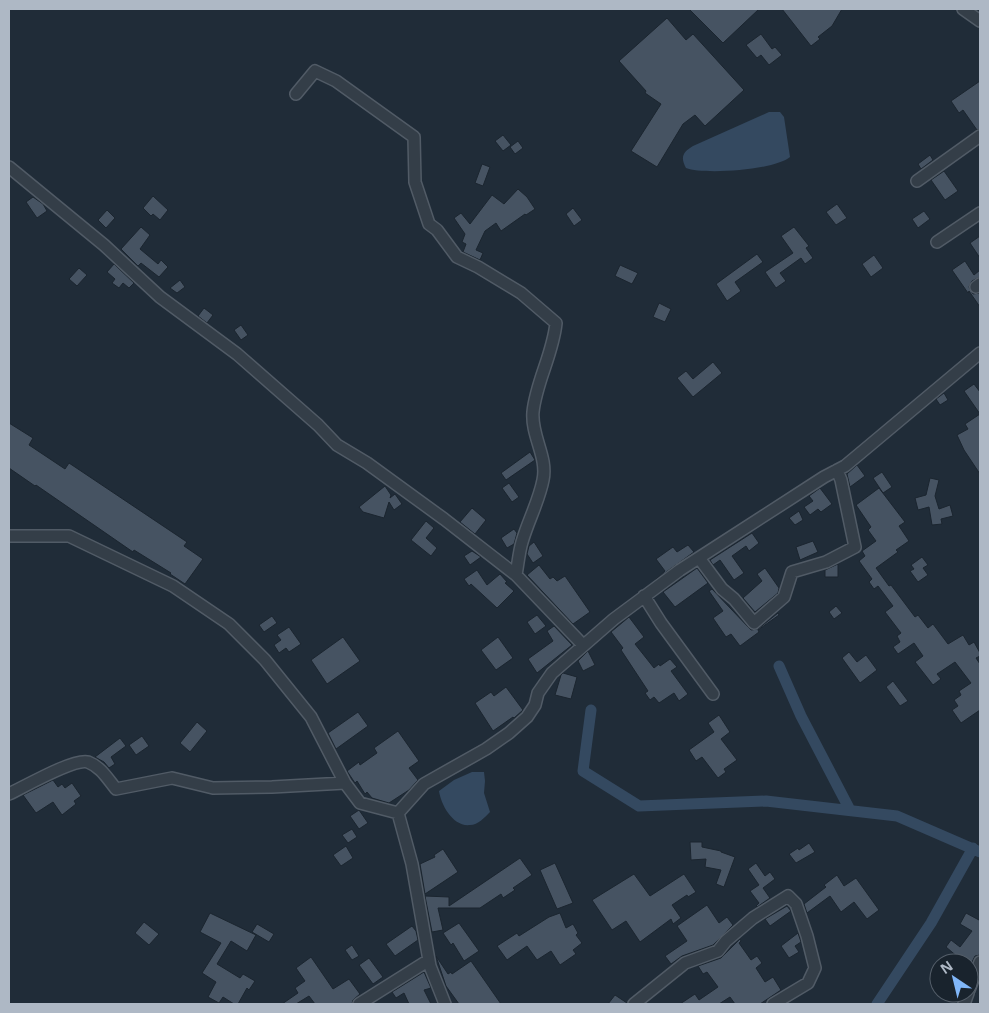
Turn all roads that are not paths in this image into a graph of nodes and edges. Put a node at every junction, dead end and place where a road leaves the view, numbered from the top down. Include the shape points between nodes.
1 (963, 9) edge
2 (980, 21) edge
3 (296, 94) dead end
4 (980, 136) edge
5 (9, 167) edge
6 (917, 181) dead end
7 (980, 213) edge
8 (937, 242) dead end
9 (980, 353) edge
10 (837, 470) junction
11 (9, 536) edge
12 (699, 558) junction
13 (516, 576) junction
14 (644, 596) junction
15 (583, 645) junction
16 (713, 694) dead end
17 (345, 783) junction
18 (9, 794) edge
19 (398, 813) junction
20 (429, 960) junction
21 (359, 1004) edge
22 (445, 1004) edge
23 (634, 1004) edge
24 (773, 1004) edge

1 - 2 street
3 - 13 street via 315,71 336,81 414,137 414,182 429,224 457,258 521,293 556,323 533,413 543,460 543,479 522,543
4 - 6 street
5 - 13 street via 104,245 160,297 237,354 337,445 444,519
7 - 8 street
9 - 10 street
10 - 12 street
10 - 12 street via 854,547 826,562 792,572 784,597 754,623
11 - 17 street via 68,536 173,586 230,624 265,660 311,717
12 - 14 street
13 - 15 street
14 - 15 street
14 - 16 street
15 - 19 street via 552,673 538,693 527,718 486,749 424,784
17 - 18 street via 213,788 172,778 116,789 100,769 86,762 72,763
17 - 19 street via 360,803
19 - 20 street via 412,864
20 - 21 street
20 - 22 street
23 - 24 street via 685,963 718,951 754,918 788,896 796,904 814,968 808,983

